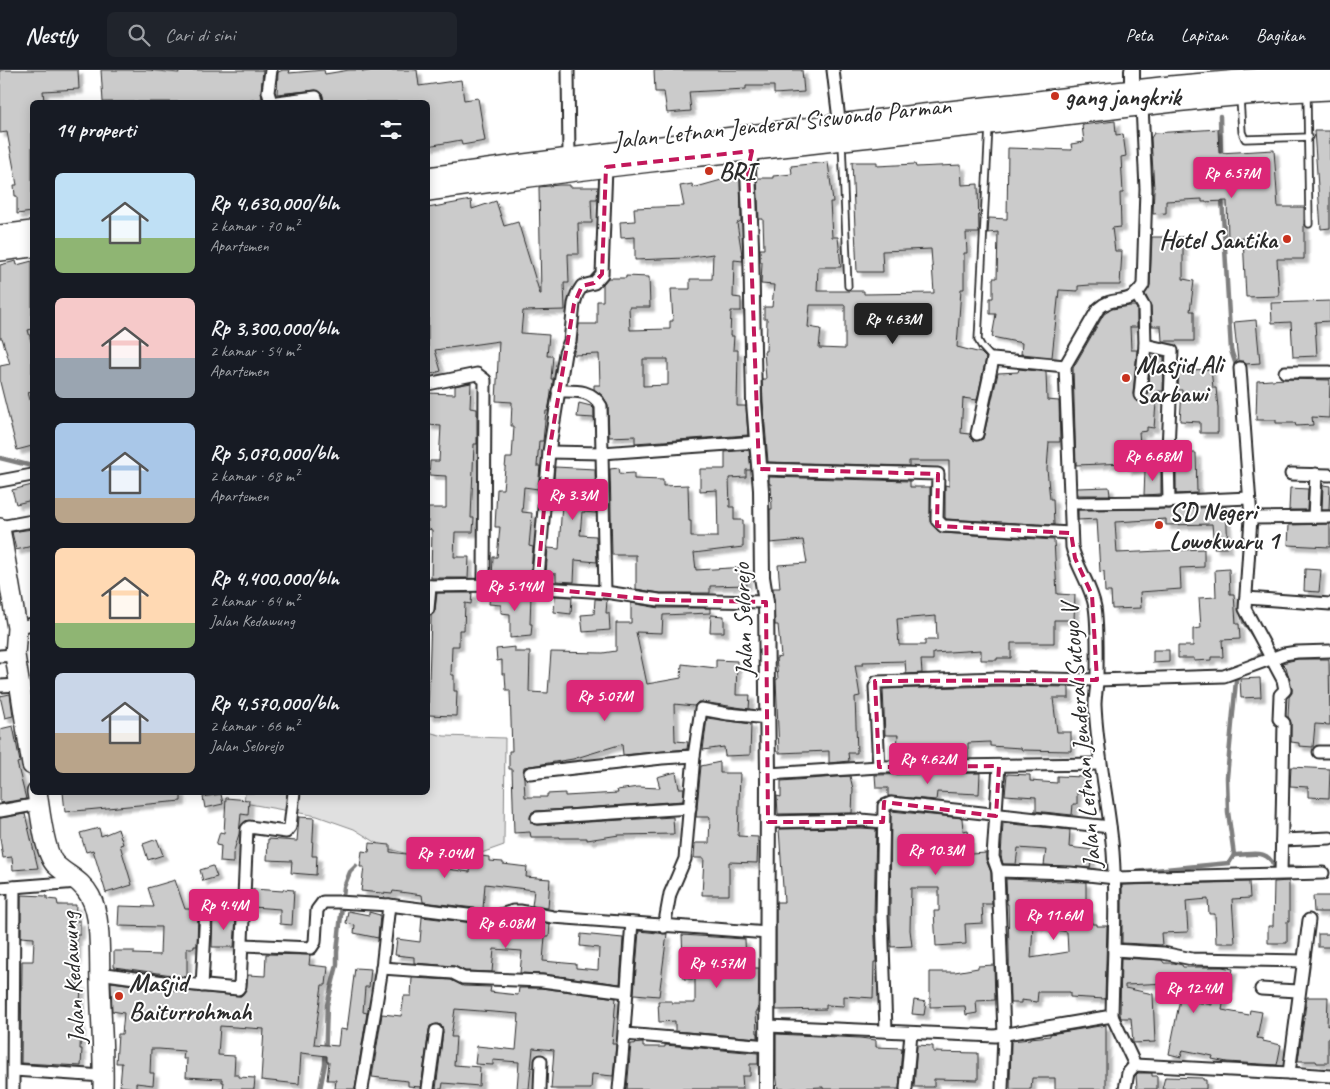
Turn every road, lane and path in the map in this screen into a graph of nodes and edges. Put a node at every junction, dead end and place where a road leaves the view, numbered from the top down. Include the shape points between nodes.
1 (271, 70) edge
2 (568, 70) edge
3 (833, 70) edge
4 (1132, 70) edge
5 (1330, 74) edge
6 (1330, 90) edge
7 (1307, 91) junction
8 (1240, 96) junction
9 (1137, 98) junction
10 (270, 100) edge
11 (293, 100) edge
12 (317, 100) edge
13 (906, 124) junction
14 (990, 124) junction
15 (840, 131) junction
16 (1309, 137) junction
17 (752, 151) junction
18 (569, 157) junction
19 (606, 167) junction
20 (430, 177) edge
21 (430, 191) edge
22 (1309, 224) dead end
23 (30, 231) edge
24 (0, 236) edge
25 (30, 247) edge
26 (0, 251) edge
27 (848, 286) dead end
28 (1137, 294) junction
29 (1145, 345) junction
30 (993, 359) junction
31 (1065, 366) junction
32 (1240, 368) dead end
33 (1285, 372) dead end
34 (1330, 372) edge
35 (430, 384) edge
36 (558, 391) junction
37 (1140, 395) dead end
38 (977, 434) dead end
39 (757, 442) junction
40 (549, 452) junction
41 (602, 453) junction
42 (759, 469) junction
43 (1291, 474) dead end
44 (1316, 474) junction
45 (30, 475) edge
46 (1330, 475) edge
47 (0, 481) edge
48 (1245, 499) junction
49 (1169, 502) junction
50 (1070, 503) junction
51 (1314, 517) junction
52 (1330, 517) edge
53 (1251, 518) junction
54 (30, 522) edge
55 (1071, 533) junction
56 (0, 536) edge
57 (430, 586) edge
58 (484, 586) junction
59 (537, 588) junction
60 (605, 592) junction
61 (1246, 598) junction
62 (766, 602) junction
63 (1330, 604) edge
64 (25, 626) edge
65 (1330, 651) edge
66 (8, 656) edge
67 (1271, 660) junction
68 (1097, 680) junction
69 (20, 685) junction
70 (0, 686) edge
71 (28, 708) edge
72 (768, 718) junction
73 (30, 736) edge
74 (694, 756) junction
75 (1100, 764) junction
76 (999, 766) junction
77 (879, 767) junction
78 (530, 773) dead end
79 (768, 774) junction
80 (294, 795) edge
81 (38, 798) edge
82 (690, 808) junction
83 (0, 811) edge
84 (996, 816) junction
85 (537, 818) dead end
86 (768, 822) junction
87 (883, 822) junction
88 (1110, 827) junction
89 (1330, 838) edge
90 (1282, 840) junction
91 (998, 870) junction
92 (1281, 870) junction
93 (1323, 873) dead end
94 (1115, 878) junction
95 (80, 882) junction
96 (14, 887) junction
97 (0, 888) edge
98 (389, 905) junction
99 (243, 909) junction
100 (1309, 920) dead end
101 (632, 923) junction
102 (664, 926) junction
103 (768, 933) junction
104 (242, 945) junction
105 (1114, 950) junction
106 (1303, 961) junction
107 (382, 968) junction
108 (99, 973) junction
109 (202, 986) junction
110 (1261, 989) dead end
111 (1299, 991) junction
112 (626, 992) junction
113 (1112, 1016) junction
114 (768, 1026) junction
115 (886, 1030) junction
116 (436, 1031) dead end
117 (911, 1033) junction
118 (625, 1034) junction
119 (1004, 1034) junction
120 (768, 1046) junction
121 (541, 1062) dead end
122 (1135, 1065) junction
123 (14, 1070) junction
124 (1289, 1072) junction
125 (1330, 1076) edge
126 (103, 1082) edge
127 (13, 1089) edge
128 (362, 1089) edge
129 (428, 1089) edge
130 (540, 1089) edge
131 (618, 1089) edge
132 (767, 1089) edge
133 (906, 1089) edge
134 (1002, 1089) edge
135 (1125, 1089) edge

1 - 10 street
2 - 18 street
3 - 15 street
4 - 9 street
5 - 9 main road via 1270,77
6 - 7 main road
7 - 8 main road
7 - 16 lane
8 - 9 main road
8 - 16 lane via 1242,132 1246,139
9 - 13 main road, Jalan Letnan Jenderal Siswondo Parman
9 - 14 main road, Jalan Letnan Jenderal Siswondo Parman
9 - 28 street via 1146,189 1143,285
11 - 12 street via 316,97
13 - 14 main road, Jalan Letnan Jenderal Siswondo Parman
13 - 15 main road, Jalan Letnan Jenderal Siswondo Parman
14 - 30 lane via 978,340
15 - 17 main road, Jalan Letnan Jenderal Siswondo Parman
15 - 18 main road, Jalan Letnan Jenderal Siswondo Parman
15 - 27 lane
16 - 22 lane
17 - 19 main road, Jalan Letnan Jenderal Siswondo Parman
17 - 39 street, Jalan Selorejo via 748,169
18 - 20 main road, Jalan Letnan Jenderal Siswondo Parman
19 - 21 main road, Jalan Letnan Jenderal Siswondo Parman
19 - 36 street via 602,274 594,283 582,286 576,294 570,342
23 - 24 main road
25 - 26 main road
28 - 29 street via 1144,307
28 - 31 street via 1104,304 1098,309
29 - 37 street
29 - 49 street via 1172,351
30 - 31 street
30 - 38 street
31 - 50 street, Jalan Letnan Jenderal Sutoyo V
32 - 48 street
33 - 34 street
35 - 58 street via 477,374 485,380
36 - 40 street
36 - 41 street via 588,393 597,399 601,406
39 - 41 street
39 - 42 street, Jalan Selorejo
40 - 41 street
40 - 59 street
41 - 60 street
42 - 55 street via 938,474 937,520 943,526
42 - 62 street, Jalan Selorejo via 762,577
43 - 44 street
44 - 46 street
44 - 51 street
45 - 47 street
48 - 49 street
48 - 53 street
49 - 50 street
50 - 55 street, Jalan Letnan Jenderal Sutoyo V
51 - 52 street
51 - 53 street
53 - 61 street
54 - 56 street
55 - 68 street, Jalan Letnan Jenderal Sutoyo V via 1075,558 1088,582 1096,610
56 - 64 main road
57 - 58 street
58 - 59 street
59 - 60 street
60 - 62 street via 659,600
61 - 63 street
61 - 67 street via 1245,609
62 - 72 street, Jalan Selorejo
64 - 66 main road
65 - 67 street via 1297,652
66 - 69 main road
67 - 68 street via 1224,676
67 - 90 street via 1285,690 1280,695 1279,719 1284,724
68 - 75 street, Jalan Letnan Jenderal Sutoyo V via 1095,704
68 - 77 street via 1000,678 877,682
69 - 70 street
69 - 71 main road
71 - 73 main road
72 - 74 street via 701,709
72 - 79 street, Jalan Selorejo
74 - 78 street
74 - 82 street
75 - 76 street
75 - 88 street, Jalan Letnan Jenderal Sutoyo V
76 - 77 street
76 - 84 street
77 - 79 street
79 - 86 street, Jalan Selorejo
80 - 99 street via 290,827 286,832 248,828
81 - 83 street
81 - 95 main road, Jalan Kedawung via 48,851 55,865
82 - 85 street
82 - 102 street via 686,859 670,894
84 - 87 street via 891,803 884,806
84 - 88 street
84 - 91 street via 993,857
86 - 87 street
86 - 103 street, Jalan Selorejo
87 - 115 street
88 - 94 street, Jalan Letnan Jenderal Sutoyo V
89 - 90 street
90 - 92 street
91 - 94 street
91 - 119 street
92 - 93 street
92 - 94 street
94 - 105 street, Jalan Letnan Jenderal Sutoyo V
95 - 96 street
95 - 108 main road, Jalan Kedawung via 95,909
96 - 97 street
96 - 123 street
98 - 101 street via 491,918 520,911
98 - 104 street via 323,902 316,910 315,942 311,948
98 - 107 street
99 - 104 street
99 - 109 street via 207,908
100 - 106 street
101 - 102 street
101 - 112 street
102 - 103 street
103 - 114 street, Jalan Selorejo
104 - 109 street via 238,989
105 - 106 street via 1163,953 1192,959
105 - 113 street, Jalan Letnan Jenderal Sutoyo V
106 - 111 street
107 - 112 street
107 - 128 street
108 - 109 street
108 - 126 main road, Jalan Kedawung
110 - 111 street
111 - 124 street
112 - 118 street
113 - 119 street
113 - 122 street
114 - 115 street
114 - 120 street, Jalan Selorejo
115 - 117 street
116 - 129 street
117 - 119 street
117 - 133 street
118 - 120 street
118 - 131 street
119 - 134 street
120 - 132 street, Jalan Selorejo
121 - 130 street
122 - 124 street
122 - 135 street via 1128,1073
123 - 126 street
123 - 127 street
124 - 125 street

